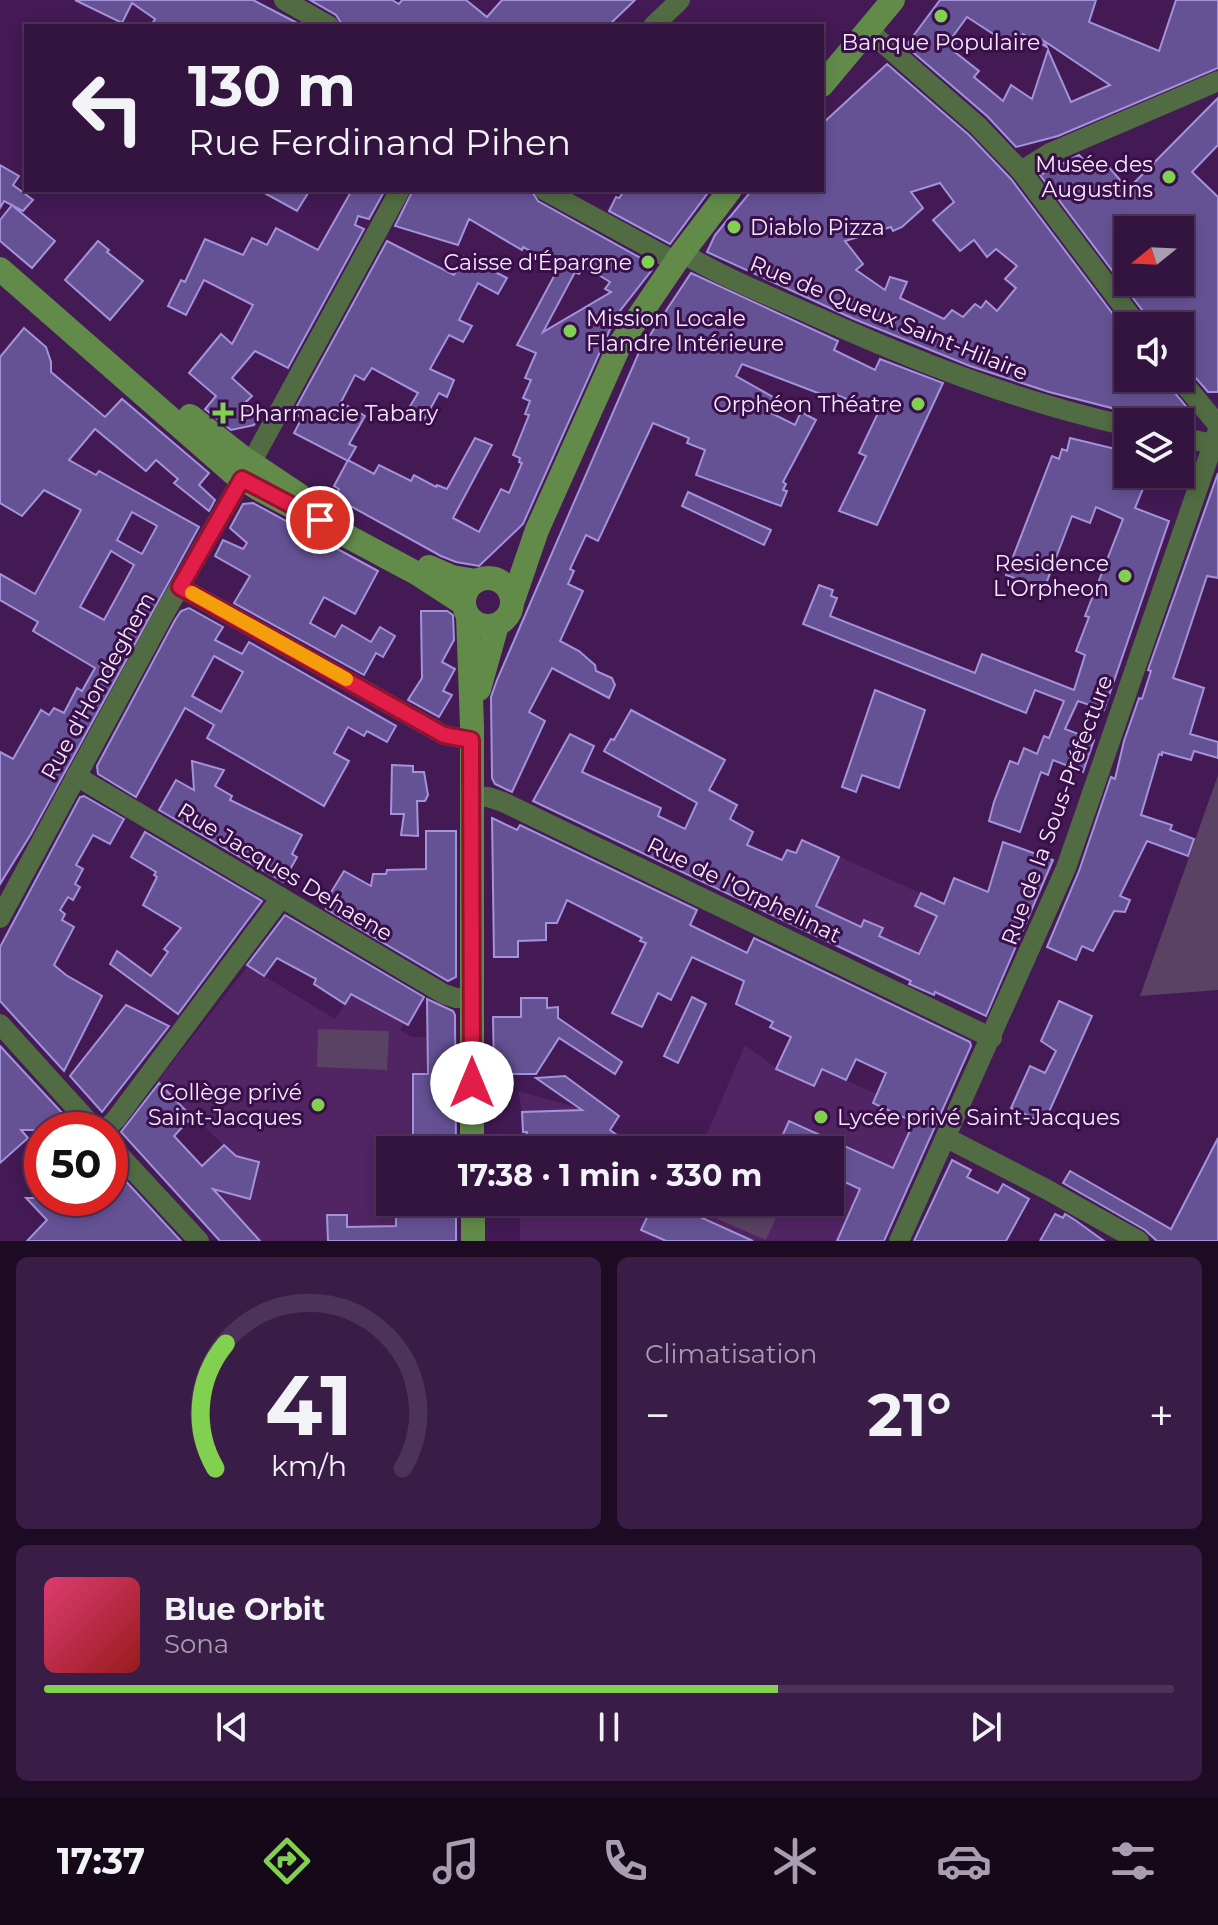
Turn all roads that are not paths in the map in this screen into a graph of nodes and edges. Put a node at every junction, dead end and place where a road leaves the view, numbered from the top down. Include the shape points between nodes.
1 (284, 0) edge
2 (680, 0) edge
3 (893, 0) edge
4 (326, 24) edge
5 (655, 24) edge
6 (869, 31) junction
7 (1218, 81) edge
8 (824, 83) edge
9 (1021, 171) junction
10 (399, 192) edge
11 (548, 192) edge
12 (728, 192) edge
13 (679, 258) junction
14 (0, 269) edge
15 (1127, 312) edge
16 (1188, 392) edge
17 (1114, 422) edge
18 (1216, 433) edge
19 (1194, 435) edge
20 (246, 471) junction
21 (537, 530) junction
22 (483, 580) junction
23 (180, 587) junction
24 (513, 600) junction
25 (466, 610) junction
26 (497, 625) junction
27 (471, 733) junction
28 (76, 776) junction
29 (471, 796) junction
30 (281, 898) junction
31 (0, 918) edge
32 (472, 998) junction
33 (0, 1024) edge
34 (992, 1038) junction
35 (80, 1112) edge
36 (119, 1112) edge
37 (472, 1136) edge
38 (947, 1138) junction
39 (128, 1164) edge
40 (473, 1216) edge
41 (199, 1241) edge
42 (473, 1241) edge
43 (899, 1241) edge
44 (1139, 1241) edge

1 - 4 street
2 - 5 street
3 - 6 main road
6 - 8 main road
6 - 9 street
7 - 9 street
9 - 15 street
10 - 20 street, Rue d'Hondeghem
11 - 13 street, Rue de Queux Saint-Hilaire
12 - 13 main road
13 - 17 street, Rue de Queux Saint-Hilaire via 965,380
13 - 21 main road via 620,344
14 - 20 main road via 76,333 148,382
16 - 18 street
18 - 19 street
18 - 34 street, Rue de la Sous-Préfecture via 1069,860
20 - 22 main road via 436,571
20 - 23 street, Rue d'Hondeghem
20 - 25 main road
21 - 22 main road via 523,549
21 - 24 main road
22 - 24 main road via 504,584
22 - 25 main road via 468,588
23 - 27 street via 444,735
23 - 28 street, Rue d'Hondeghem
24 - 26 main road via 509,615
25 - 26 main road via 481,626
25 - 27 main road
26 - 27 main road
27 - 29 main road
28 - 30 street, Rue Jacques Dehaene
28 - 31 street, Rue d'Hondeghem
29 - 32 main road
29 - 34 street, Rue de l'Orphelinat via 503,802
30 - 32 street, Rue Jacques Dehaene via 444,994
30 - 36 street
32 - 37 main road
33 - 35 street
34 - 38 street, Rue de la Sous-Préfecture
38 - 43 street, Rue de la Sous-Préfecture
38 - 44 street
39 - 41 street
40 - 42 main road

